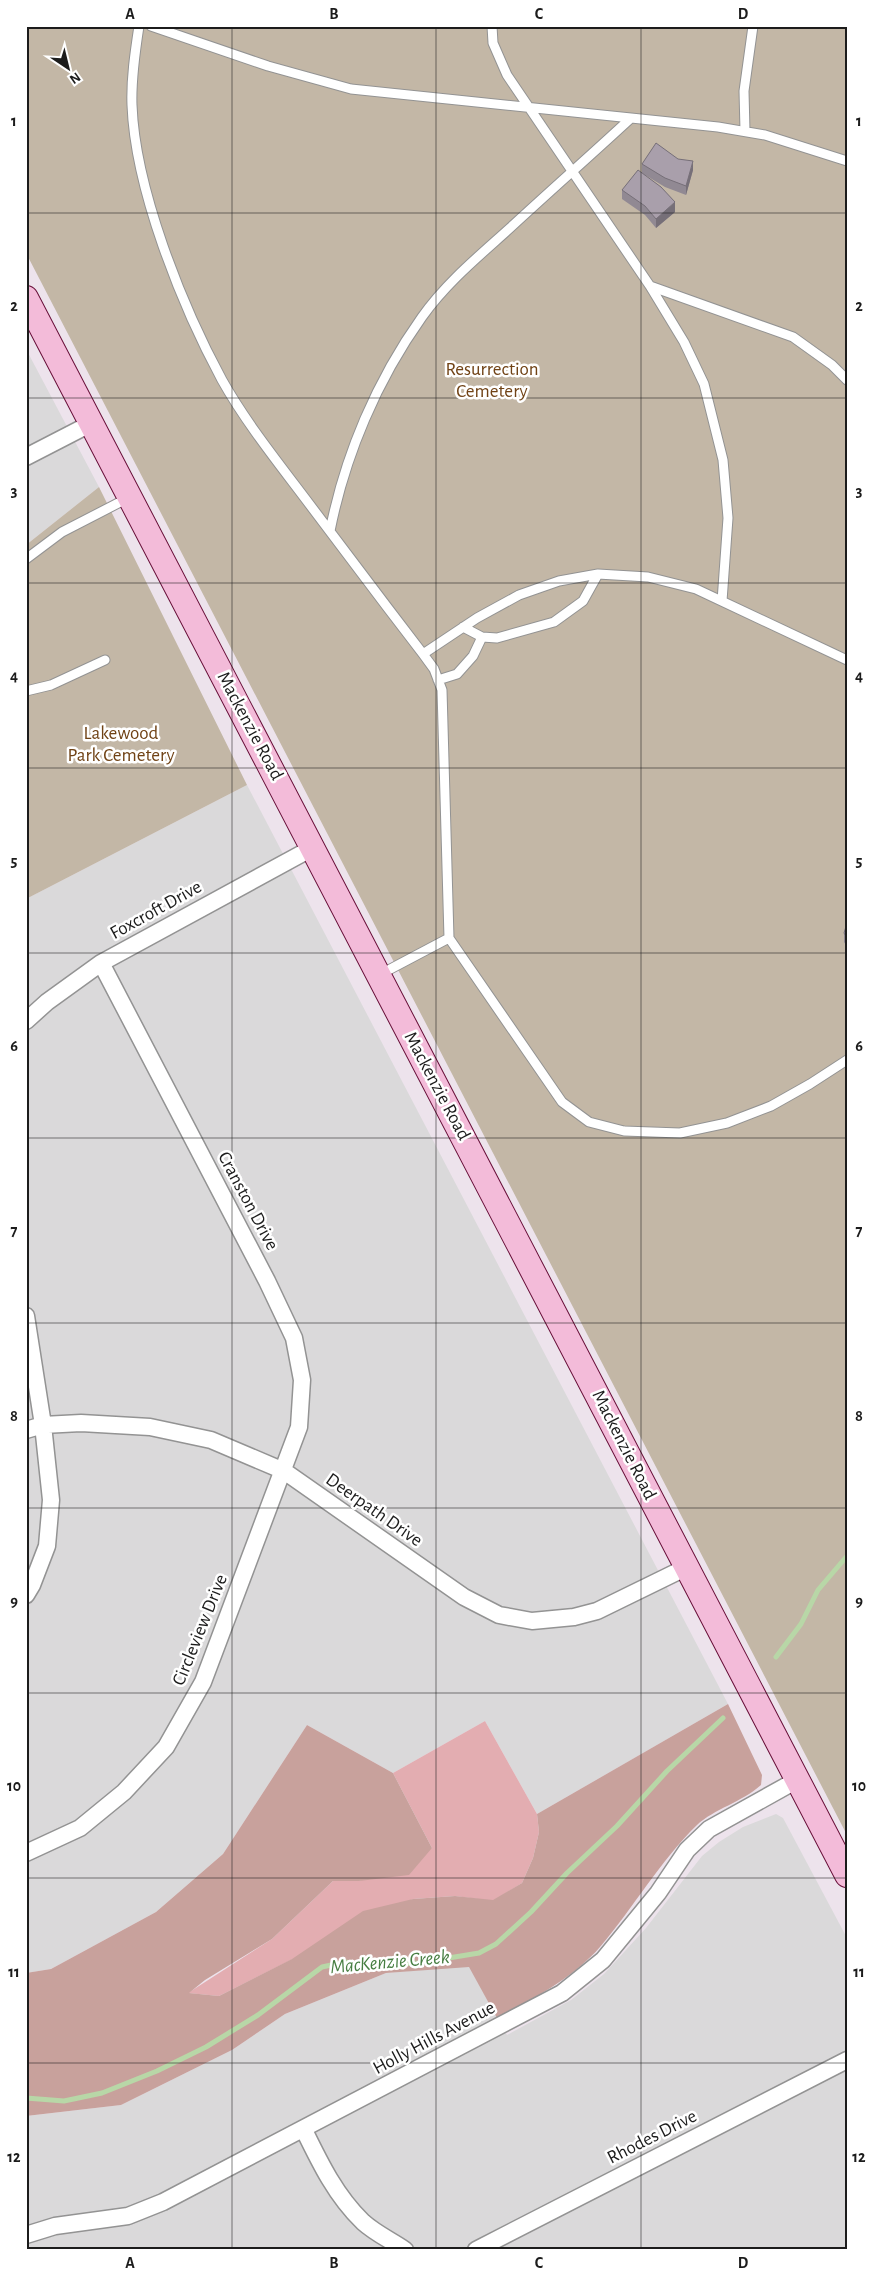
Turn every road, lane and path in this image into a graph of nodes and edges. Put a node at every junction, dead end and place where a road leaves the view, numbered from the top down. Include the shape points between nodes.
1 (139, 26) edge
2 (151, 26) edge
3 (492, 26) edge
4 (753, 26) edge
5 (530, 109) junction
6 (631, 118) junction
7 (745, 131) junction
8 (847, 161) edge
9 (572, 172) junction
10 (650, 286) junction
11 (26, 298) edge
12 (847, 380) edge
13 (92, 423) junction
14 (26, 457) edge
15 (130, 496) junction
16 (330, 531) junction
17 (26, 558) edge
18 (598, 574) junction
19 (722, 601) junction
20 (463, 627) junction
21 (482, 637) junction
22 (423, 654) junction
23 (105, 660) dead end
24 (847, 660) edge
25 (438, 680) junction
26 (26, 691) edge
27 (314, 848) junction
28 (449, 938) junction
29 (101, 963) junction
30 (379, 975) junction
31 (26, 1021) edge
32 (847, 1060) edge
33 (26, 1316) edge
34 (43, 1425) junction
35 (26, 1430) edge
36 (284, 1471) junction
37 (687, 1567) junction
38 (26, 1595) edge
39 (798, 1780) junction
40 (26, 1853) edge
41 (847, 1874) edge
42 (847, 2060) edge
43 (304, 2130) junction
44 (26, 2235) edge
45 (405, 2250) edge
46 (476, 2250) edge

1 - 16 lane via 132,105 138,152 156,224 184,298 223,380 268,449
2 - 5 lane via 268,66 351,89
3 - 5 lane via 493,43 507,75
4 - 7 lane via 744,91
5 - 6 lane
5 - 9 lane
6 - 7 lane
6 - 9 lane
7 - 8 lane
9 - 10 lane
9 - 16 lane via 459,274 422,316 380,388 352,449 337,493
10 - 12 lane via 793,337
10 - 19 lane via 684,342 704,384 714,419 723,460 728,518
11 - 13 main road, Mackenzie Road
13 - 14 street
13 - 15 main road, Mackenzie Road
15 - 17 lane via 62,532
15 - 27 main road, Mackenzie Road
16 - 22 lane
18 - 19 lane via 648,577 696,588
18 - 20 lane via 559,581 519,595
18 - 21 lane via 583,601 554,622 497,638
19 - 24 lane
20 - 21 lane
20 - 22 lane
21 - 25 lane via 473,656 457,674
22 - 25 lane
23 - 26 lane via 51,685
25 - 28 lane via 442,690
27 - 29 street, Foxcroft Drive
27 - 30 main road, Mackenzie Road
28 - 30 lane
28 - 32 lane via 562,1102 589,1122 624,1131 680,1133 727,1123 771,1106
29 - 31 street, Foxcroft Drive
29 - 36 street, Cranston Drive via 294,1338 302,1380 299,1427
30 - 37 main road, Mackenzie Road
33 - 34 street
34 - 35 street, Deerpath Drive
34 - 36 street, Deerpath Drive via 81,1423 150,1427 211,1440
34 - 38 street via 51,1500 47,1546
36 - 37 street, Deerpath Drive via 464,1597 499,1615 532,1621 574,1617 597,1610
36 - 40 street, Circleview Drive via 204,1682 166,1748 124,1792 80,1828
37 - 39 main road, Mackenzie Road
39 - 41 main road, Mackenzie Road
39 - 43 street, Holly Hills Avenue via 709,1829 688,1850 658,1893 603,1960 562,1993
42 - 46 street, Rhodes Drive
43 - 44 street, Holly Hills Avenue via 137,2212 55,2226
43 - 45 street via 322,2168 344,2201 364,2223

